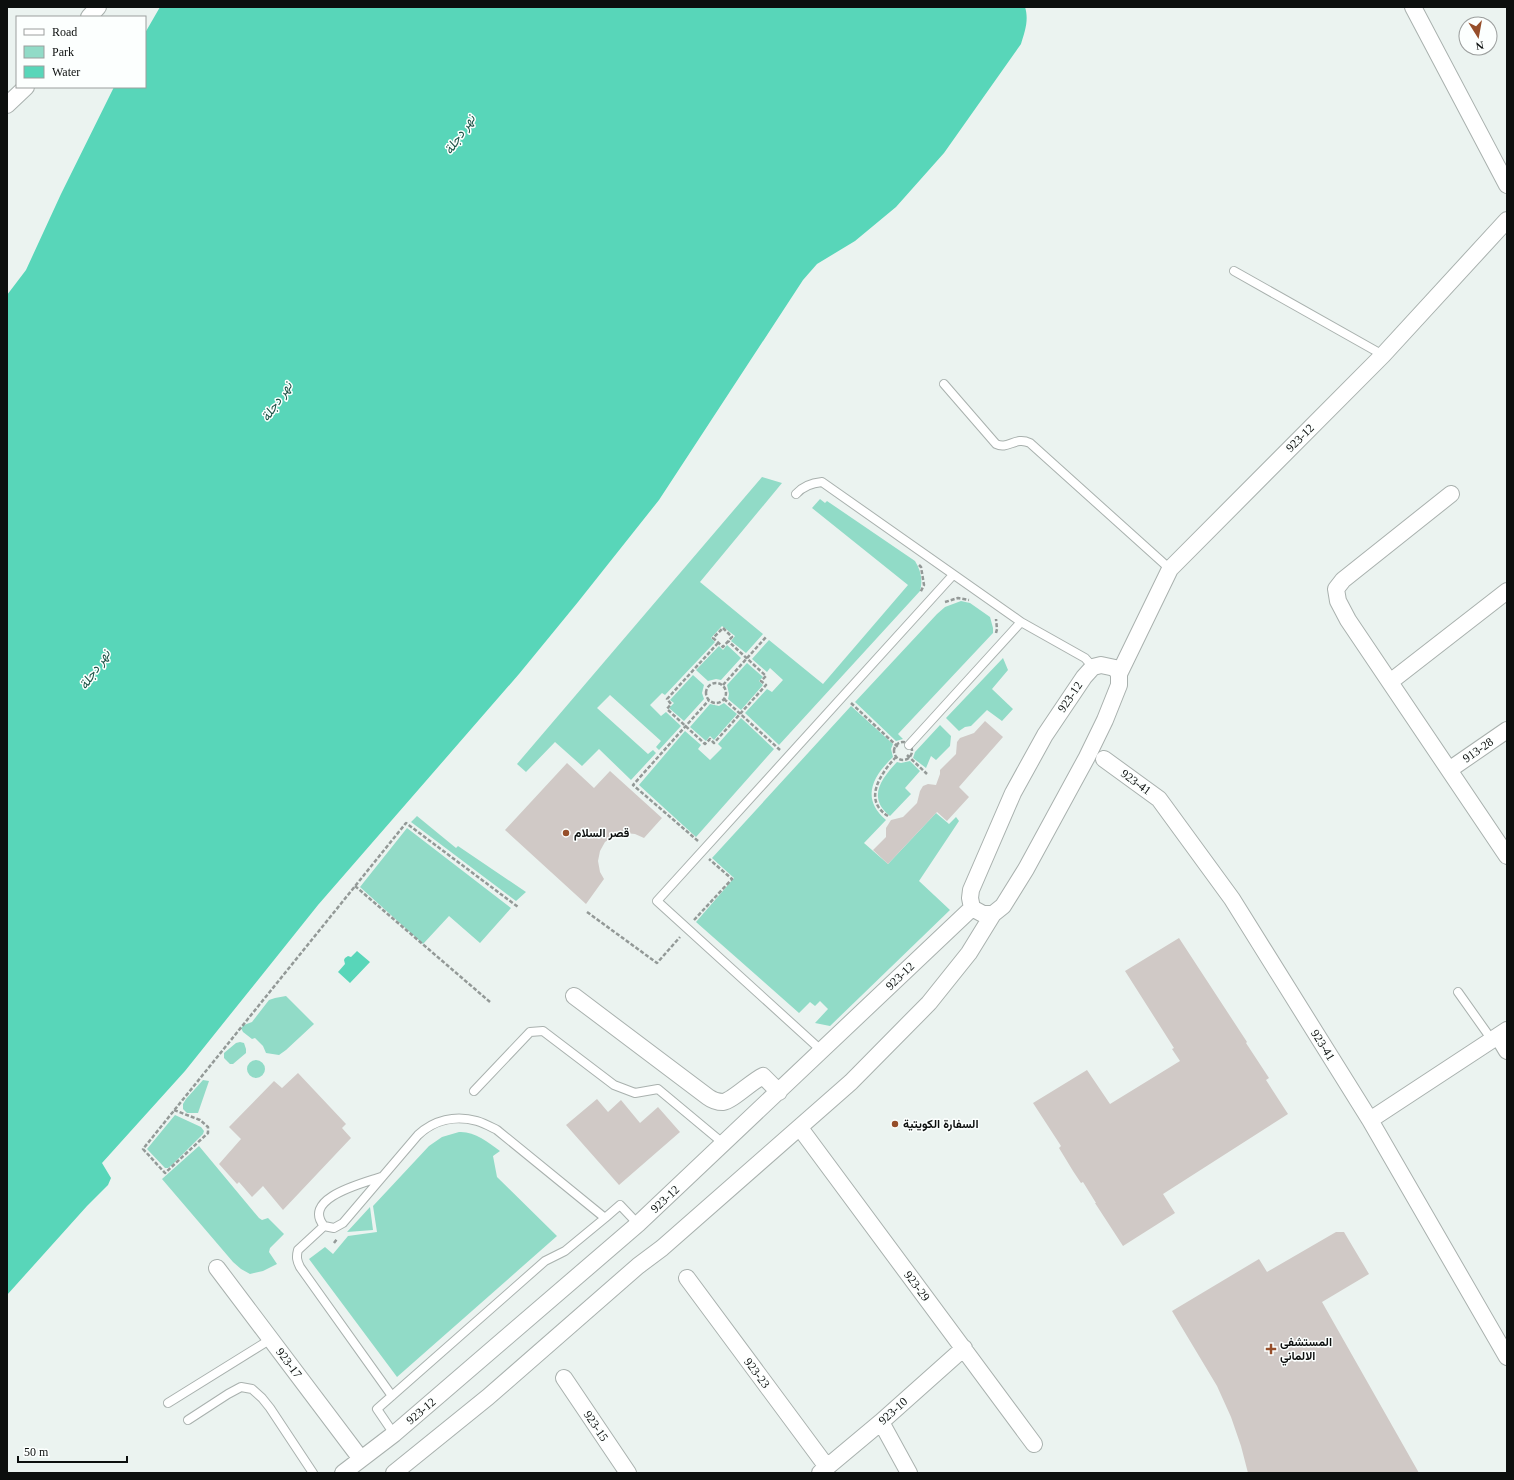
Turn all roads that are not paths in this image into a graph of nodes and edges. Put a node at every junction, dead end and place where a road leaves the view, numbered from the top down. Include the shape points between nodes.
1 (98, 7) edge
2 (1413, 7) edge
3 (91, 16) edge
4 (25, 88) edge
5 (7, 105) edge
6 (1507, 185) edge
7 (1507, 220) edge
8 (1234, 271) dead end
9 (1383, 355) junction
10 (944, 384) dead end
11 (796, 494) dead end
12 (1451, 494) dead end
13 (1170, 569) junction
14 (953, 574) junction
15 (1507, 590) edge
16 (1021, 622) junction
17 (1093, 667) junction
18 (1119, 674) junction
19 (1390, 682) junction
20 (1507, 730) edge
21 (909, 745) dead end
22 (1104, 759) dead end
23 (1449, 770) junction
24 (1507, 856) edge
25 (972, 908) junction
26 (993, 914) junction
27 (1458, 992) dead end
28 (574, 996) dead end
29 (1499, 1035) edge
30 (822, 1051) junction
31 (1507, 1051) edge
32 (474, 1091) dead end
33 (779, 1092) junction
34 (1370, 1120) junction
35 (800, 1128) junction
36 (724, 1144) junction
37 (382, 1177) junction
38 (605, 1218) junction
39 (638, 1224) junction
40 (324, 1226) junction
41 (217, 1268) dead end
42 (687, 1278) dead end
43 (271, 1339) junction
44 (964, 1348) junction
45 (1507, 1357) edge
46 (564, 1378) dead end
47 (392, 1396) junction
48 (168, 1403) dead end
49 (188, 1420) dead end
50 (881, 1422) junction
51 (394, 1434) junction
52 (1034, 1444) dead end
53 (361, 1459) junction
54 (824, 1470) edge
55 (313, 1473) edge
56 (343, 1473) edge
57 (394, 1473) edge
58 (628, 1473) edge
59 (909, 1473) edge

1 - 3 street
2 - 6 street
4 - 5 street
7 - 9 street, 923-12
8 - 9 lane
9 - 13 street, 923-12
10 - 13 lane via 996,444 1005,446 1020,440 1030,443
11 - 14 lane via 810,484 822,482
12 - 19 street via 1343,580 1336,590 1338,601 1348,620
13 - 18 street, 923-12
14 - 16 lane
14 - 30 lane via 657,901
15 - 19 street
16 - 17 lane via 1085,658
16 - 21 lane
17 - 18 street via 1101,665 1116,668
17 - 25 street, 923-12 via 1044,735 1013,793 971,890
18 - 26 street, 923-12 via 1119,685 1086,757 1026,869 1003,906
19 - 23 street
20 - 23 street, 913-28
22 - 34 street, 923-41 via 1159,799 1232,899
23 - 24 street
25 - 26 street via 983,914
25 - 30 street, 923-12
26 - 35 street, 923-12 via 969,953 929,1003 851,1082
27 - 29 lane
28 - 33 street via 715,1102 724,1102 763,1076
29 - 31 street
29 - 34 street
30 - 33 street, 923-12
32 - 36 lane via 530,1032 543,1031 614,1085 634,1093 658,1089
33 - 36 street, 923-12
34 - 45 street, 923-41
35 - 44 street, 923-29
35 - 57 street, 923-12 via 488,1397
36 - 39 street, 923-12
37 - 38 lane via 425,1128 443,1120 459,1118 478,1121 497,1130
37 - 40 lane via 342,1223 334,1228
37 - 40 lane via 337,1192 319,1211
38 - 39 lane via 620,1205
38 - 47 lane via 565,1251 545,1261
39 - 51 street, 923-12
40 - 47 lane via 298,1250 297,1260 300,1268
41 - 43 street, 923-17
42 - 54 street, 923-23
43 - 48 lane
43 - 53 street, 923-17
44 - 50 street, 923-10
44 - 52 street, 923-29
46 - 58 street, 923-15
47 - 51 lane via 378,1409
49 - 55 lane via 228,1394 241,1388 252,1389 270,1408
50 - 54 street, 923-10
50 - 59 street
51 - 53 street, 923-12
53 - 56 street, 923-12

